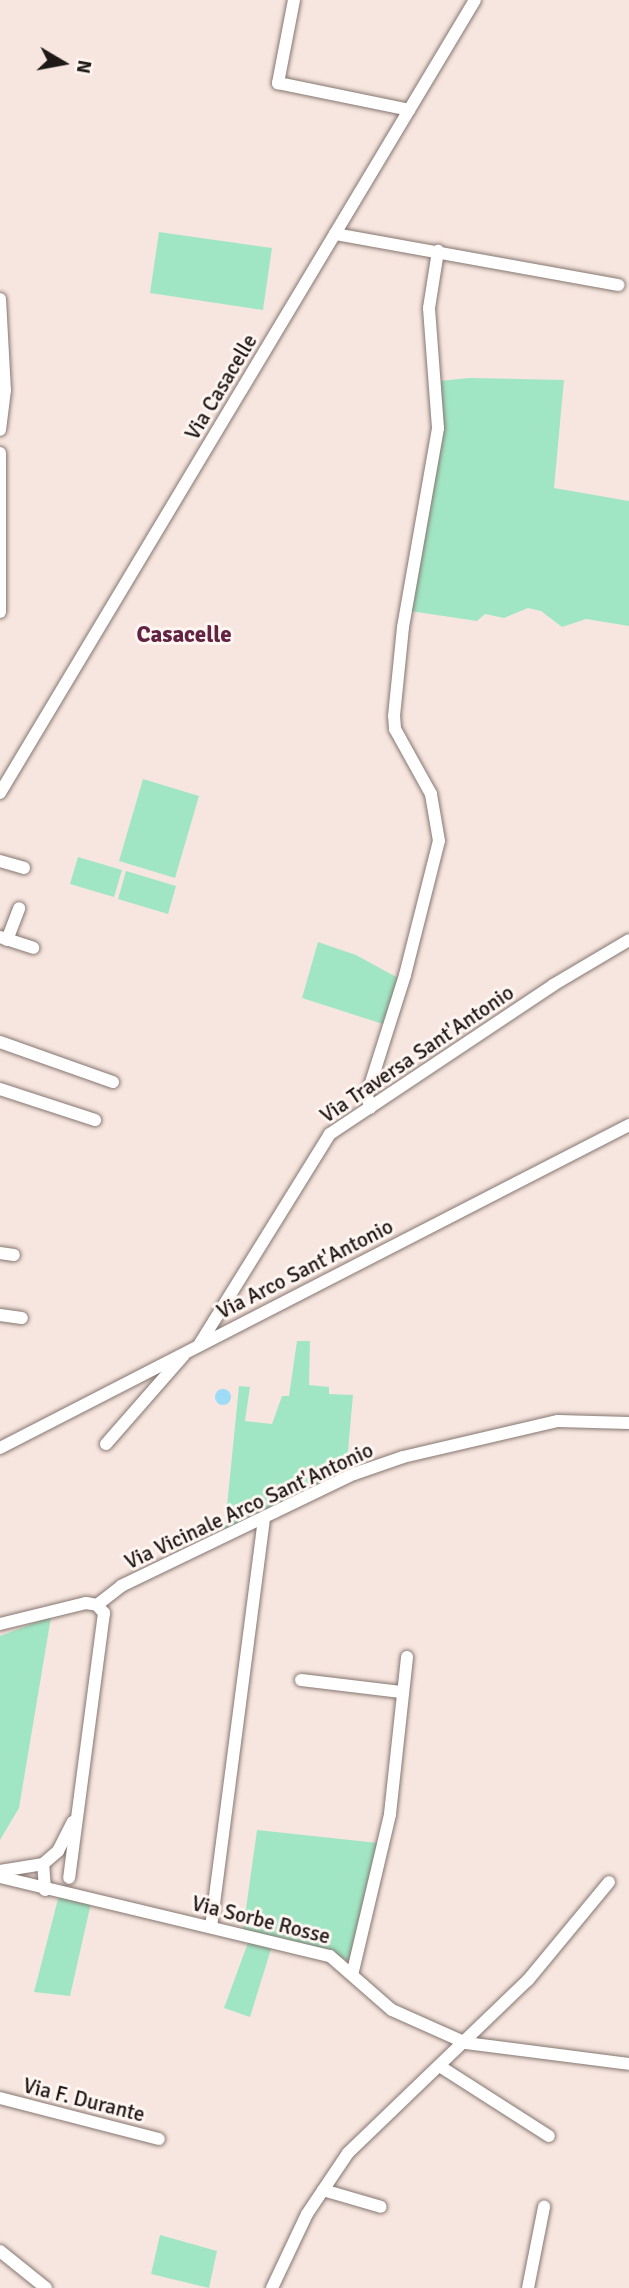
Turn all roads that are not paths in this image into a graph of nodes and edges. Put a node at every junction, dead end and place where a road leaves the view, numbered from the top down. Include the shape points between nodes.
1 (294, 0) edge
2 (475, 0) edge
3 (409, 110) junction
4 (335, 234) junction
5 (438, 251) junction
6 (618, 285) dead end
7 (0, 299) edge
8 (0, 430) edge
9 (0, 453) edge
10 (1, 467) edge
11 (0, 612) edge
12 (0, 793) edge
13 (0, 861) edge
14 (24, 869) dead end
15 (19, 908) dead end
16 (4, 938) edge
17 (629, 940) edge
18 (33, 948) dead end
19 (0, 1042) edge
20 (113, 1082) dead end
21 (0, 1089) edge
22 (370, 1108) junction
23 (95, 1120) dead end
24 (629, 1125) edge
25 (0, 1253) edge
26 (14, 1255) dead end
27 (0, 1315) edge
28 (22, 1318) dead end
29 (199, 1345) junction
30 (186, 1352) junction
31 (629, 1423) edge
32 (106, 1444) dead end
33 (0, 1448) edge
34 (264, 1521) junction
35 (97, 1605) junction
36 (0, 1624) edge
37 (407, 1657) dead end
38 (301, 1680) dead end
39 (401, 1692) junction
40 (79, 1808) junction
41 (45, 1862) junction
42 (0, 1871) edge
43 (0, 1877) edge
44 (69, 1878) junction
45 (609, 1882) dead end
46 (45, 1889) junction
47 (63, 1894) junction
48 (211, 1927) junction
49 (353, 1971) junction
50 (466, 2043) junction
51 (629, 2064) edge
52 (441, 2067) junction
53 (0, 2098) edge
54 (549, 2136) dead end
55 (159, 2139) dead end
56 (323, 2190) junction
57 (381, 2207) dead end
58 (544, 2207) dead end
59 (0, 2250) edge
60 (46, 2288) edge
61 (272, 2288) edge
62 (528, 2288) edge

1 - 3 street via 278,83
2 - 3 street, Via Casacelle
3 - 4 street, Via Casacelle
4 - 5 street
4 - 12 street, Via Casacelle
5 - 6 street
5 - 22 street via 429,307 439,428 403,627 394,716 395,729 431,794 439,841 367,1096
7 - 8 street via 5,390
9 - 10 street
10 - 11 street
13 - 14 street
15 - 16 street
16 - 18 street
17 - 22 street, Via Traversa Sant'Antonio via 553,985
19 - 20 street
21 - 23 street
22 - 29 street, Via Traversa Sant'Antonio via 330,1134
24 - 29 street, Via Arco Sant'Antonio
25 - 26 street
27 - 28 street
29 - 30 street, Via Arco Sant'Antonio
30 - 32 street
30 - 33 street, Via Arco Sant'Antonio
31 - 34 street, Via Vicinale Arco Sant'Antonio via 558,1421 403,1457 354,1475
34 - 35 street, Via Vicinale Arco Sant'Antonio via 121,1586
34 - 48 street
35 - 36 street via 86,1603
35 - 40 street via 106,1624
37 - 39 street
38 - 39 street
39 - 49 street via 390,1814
40 - 41 street via 67,1835
40 - 44 street
41 - 42 street
41 - 44 street via 65,1868
41 - 46 street via 41,1882
43 - 46 street, Via Sorbe Rosse
44 - 47 street
45 - 50 street via 528,1980
46 - 47 street, Via Sorbe Rosse
47 - 48 street, Via Sorbe Rosse
48 - 49 street, Via Sorbe Rosse via 307,1948
49 - 50 street, Via Sorbe Rosse via 392,2010
50 - 51 street, Via Sorbe Rosse
50 - 52 street
52 - 54 street
52 - 56 street via 348,2153
53 - 55 street, Via F. Durante
56 - 57 street
56 - 61 street
58 - 62 street
59 - 60 street

